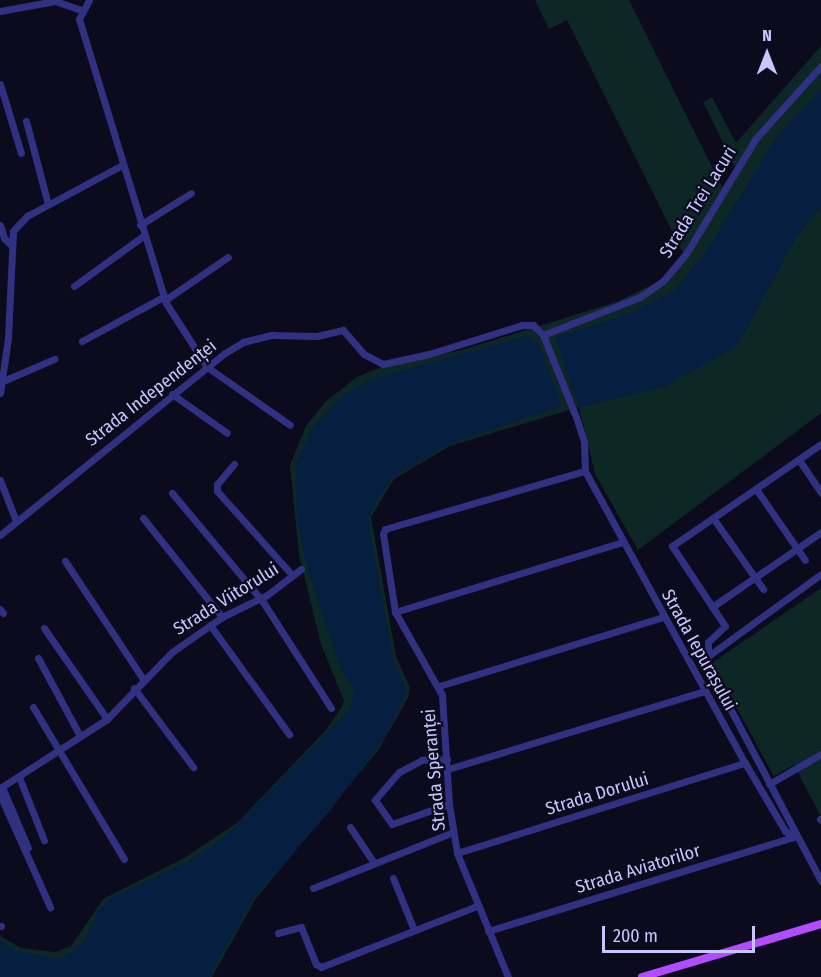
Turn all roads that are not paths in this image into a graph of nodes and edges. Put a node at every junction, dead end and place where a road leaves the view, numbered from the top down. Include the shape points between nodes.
1 (89, 0) edge
2 (81, 10) junction
3 (0, 11) edge
4 (821, 66) edge
5 (0, 84) edge
6 (26, 121) dead end
7 (21, 153) dead end
8 (122, 165) junction
9 (191, 193) dead end
10 (48, 204) junction
11 (0, 225) edge
12 (140, 225) junction
13 (143, 236) junction
14 (10, 244) junction
15 (228, 257) dead end
16 (74, 286) dead end
17 (164, 299) junction
18 (10, 307) junction
19 (0, 309) edge
20 (543, 335) junction
21 (82, 341) dead end
22 (54, 359) dead end
23 (207, 367) junction
24 (2, 379) edge
25 (0, 393) edge
26 (172, 394) junction
27 (290, 425) dead end
28 (227, 433) dead end
29 (821, 444) edge
30 (799, 460) junction
31 (234, 464) dead end
32 (585, 471) junction
33 (0, 480) edge
34 (756, 489) junction
35 (172, 493) dead end
36 (821, 493) edge
37 (143, 518) dead end
38 (713, 518) junction
39 (16, 521) junction
40 (821, 532) edge
41 (0, 535) edge
42 (623, 543) junction
43 (797, 549) junction
44 (805, 560) dead end
45 (65, 561) dead end
46 (301, 569) dead end
47 (821, 574) edge
48 (292, 575) junction
49 (754, 577) junction
50 (763, 589) dead end
51 (259, 599) junction
52 (712, 607) junction
53 (395, 612) junction
54 (222, 617) junction
55 (663, 617) junction
56 (210, 625) junction
57 (44, 628) dead end
58 (707, 654) junction
59 (38, 658) dead end
60 (143, 679) junction
61 (439, 686) junction
62 (134, 688) junction
63 (704, 691) junction
64 (33, 707) dead end
65 (331, 708) dead end
66 (107, 719) junction
67 (289, 734) dead end
68 (80, 736) junction
69 (58, 749) junction
70 (821, 754) edge
71 (447, 759) junction
72 (746, 763) junction
73 (193, 767) dead end
74 (448, 769) junction
75 (19, 777) junction
76 (769, 784) junction
77 (1, 790) edge
78 (449, 804) junction
79 (350, 827) dead end
80 (453, 832) junction
81 (796, 836) junction
82 (44, 840) dead end
83 (457, 853) junction
84 (124, 859) dead end
85 (374, 863) junction
86 (39, 873) dead end
87 (393, 878) dead end
88 (821, 881) edge
89 (313, 888) dead end
90 (477, 906) junction
91 (50, 908) dead end
92 (821, 924) edge
93 (414, 930) junction
94 (488, 931) junction
95 (278, 933) dead end
96 (508, 977) edge
97 (642, 977) edge

1 - 2 street
2 - 3 street via 55,1
2 - 8 street via 79,19
4 - 20 street, Strada Trei Lacuri via 756,138 686,254 663,281 640,297
5 - 7 street
6 - 10 street
8 - 10 street
8 - 12 street
9 - 12 street
10 - 14 street via 22,219
11 - 14 street via 3,238
12 - 13 street
13 - 16 street
13 - 17 street
14 - 18 street
15 - 17 street
17 - 21 street
17 - 23 street
18 - 19 street
18 - 24 street
20 - 23 street, Strada Independenței via 533,325 522,325 383,364 364,354 343,330 317,336 260,336 233,347
20 - 32 street via 582,433
22 - 24 street
23 - 26 street, Strada Independenței
23 - 27 street
24 - 25 street
26 - 28 street
26 - 39 street, Strada Independenței
29 - 30 street
30 - 34 street
30 - 36 street
31 - 48 street via 217,483 217,491
32 - 42 street, Strada Iepurașului
32 - 53 street, Strada Speranței via 385,529 383,546
33 - 39 street
34 - 38 street
34 - 43 street
35 - 51 street via 226,554
37 - 54 street
38 - 49 street
38 - 52 street via 672,550
39 - 41 street, Strada Independenței
40 - 43 street
42 - 53 street
42 - 55 street, Strada Iepurașului
43 - 44 street
43 - 49 street
45 - 60 street
46 - 48 street, Strada Viitorului
47 - 58 street via 774,612
48 - 51 street, Strada Viitorului
49 - 50 street
49 - 52 street
51 - 54 street, Strada Viitorului
51 - 65 street
52 - 58 street via 725,627 708,642
53 - 61 street, Strada Speranței
54 - 56 street, Strada Viitorului
55 - 61 street
55 - 63 street, Strada Iepurașului
56 - 60 street, Strada Viitorului
56 - 67 street
57 - 66 street
58 - 76 street, Strada Iepurașului via 706,667
59 - 68 street
60 - 62 street, Strada Viitorului
61 - 71 street, Strada Speranței
62 - 66 street, Strada Viitorului
62 - 73 street
63 - 72 street, Strada Iepurașului
63 - 74 street
64 - 69 street
66 - 68 street, Strada Viitorului
68 - 69 street, Strada Viitorului
69 - 75 street, Strada Viitorului
69 - 84 street
70 - 76 street
71 - 74 street, Strada Speranței
71 - 78 street via 422,760 399,772 375,800 392,824
72 - 81 street, Strada Iepurașului via 785,831
72 - 83 street, Strada Dorului
74 - 78 street, Strada Speranței
75 - 77 street, Strada Viitorului
75 - 82 street
76 - 81 street, Strada Iepurașului
77 - 86 street
77 - 91 street
78 - 80 street, Strada Speranței
79 - 85 street
80 - 83 street, Strada Speranței
80 - 85 street
81 - 88 street, Strada Iepurașului
81 - 94 street, Strada Aviatorilor
83 - 90 street, Strada Speranței
85 - 89 street
87 - 93 street
90 - 93 street
90 - 94 street, Strada Speranței
92 - 97 main road
93 - 95 street via 321,967 316,964 301,927
94 - 96 street, Strada Speranței

